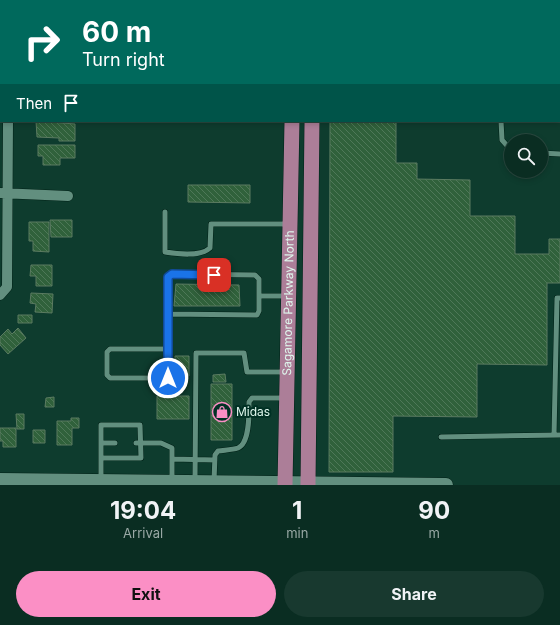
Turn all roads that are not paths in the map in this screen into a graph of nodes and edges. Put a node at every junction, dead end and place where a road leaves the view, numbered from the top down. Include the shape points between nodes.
1 (8, 122) edge
2 (292, 122) edge
3 (312, 122) edge
4 (501, 122) edge
5 (504, 142) edge
6 (548, 153) edge
7 (560, 154) edge
8 (4, 193) edge
9 (68, 196) dead end
10 (165, 212) dead end
11 (290, 224) junction
12 (0, 295) edge
13 (259, 296) junction
14 (289, 296) junction
15 (560, 298) edge
16 (168, 314) junction
17 (168, 349) junction
18 (288, 372) junction
19 (287, 398) junction
20 (557, 435) edge
21 (441, 437) dead end
22 (101, 443) junction
23 (115, 443) dead end
24 (138, 443) junction
25 (101, 458) junction
26 (172, 459) junction
27 (195, 460) junction
28 (214, 460) junction
29 (0, 480) edge
30 (101, 481) junction
31 (195, 482) junction
32 (123, 483) edge
33 (164, 483) edge
34 (223, 483) edge
35 (285, 484) edge
36 (308, 484) edge
37 (446, 485) edge

1 - 8 street
2 - 11 main road, Sagamore Parkway North
3 - 36 main road, Sagamore Parkway North
4 - 5 lane
6 - 7 lane
8 - 9 street
8 - 12 street via 7,287
10 - 11 lane via 165,252 178,254 206,252 210,248 211,224
11 - 14 main road, Sagamore Parkway North
13 - 14 lane
13 - 16 lane via 257,315
13 - 16 lane via 259,279 255,276 172,274 168,277
14 - 18 main road, Sagamore Parkway North
15 - 20 lane via 557,298
16 - 17 lane
17 - 17 lane via 168,378 110,378 107,375 107,352 110,349
18 - 19 main road, Sagamore Parkway North
18 - 27 lane via 247,372 244,353 196,353
19 - 28 lane via 252,398 249,402 244,442 238,448 218,451
19 - 35 main road, Sagamore Parkway North
20 - 21 lane
22 - 23 lane
22 - 24 lane via 101,425 140,425
22 - 25 lane
24 - 25 lane via 141,458
24 - 26 lane via 161,443 172,448
25 - 30 lane
26 - 27 lane
26 - 33 lane
27 - 28 lane
27 - 31 lane
28 - 34 lane
29 - 30 main road
30 - 32 main road
31 - 33 main road
31 - 34 main road
32 - 33 main road
34 - 35 main road
35 - 36 main road
36 - 37 main road

